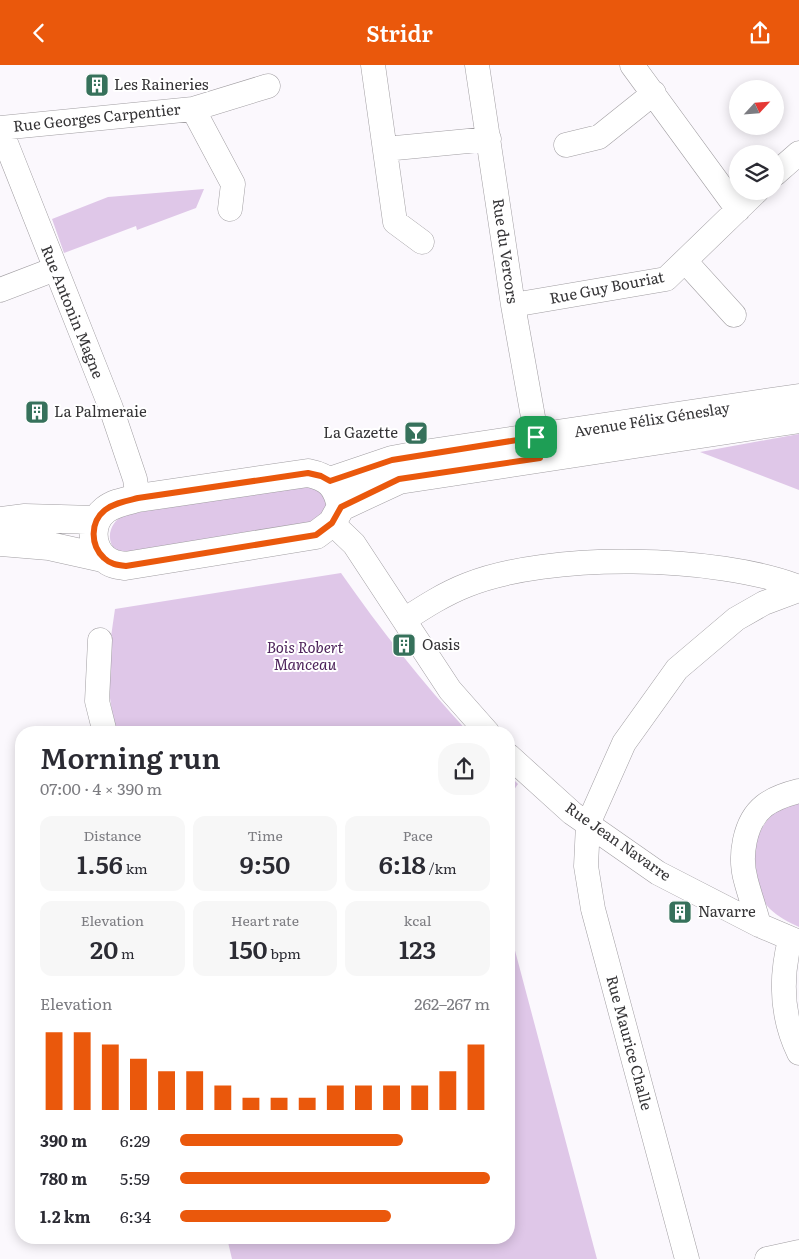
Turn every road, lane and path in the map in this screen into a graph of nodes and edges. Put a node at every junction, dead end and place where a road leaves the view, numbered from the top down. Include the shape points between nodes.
1 (373, 65) edge
2 (477, 65) edge
3 (632, 65) edge
4 (268, 86) dead end
5 (654, 93) junction
6 (194, 109) junction
7 (0, 128) edge
8 (489, 139) junction
9 (566, 145) dead end
10 (385, 149) junction
11 (799, 153) edge
12 (784, 166) edge
13 (748, 200) edge
14 (230, 209) dead end
15 (738, 209) junction
16 (422, 242) dead end
17 (685, 261) junction
18 (55, 269) junction
19 (0, 290) edge
20 (513, 305) junction
21 (734, 315) dead end
22 (799, 398) edge
23 (799, 419) edge
24 (538, 448) junction
25 (330, 481) junction
26 (138, 498) junction
27 (337, 515) junction
28 (0, 521) edge
29 (95, 521) junction
30 (0, 542) edge
31 (103, 558) junction
32 (799, 588) edge
33 (404, 620) junction
34 (100, 640) dead end
35 (102, 726) edge
36 (482, 726) edge
37 (515, 761) edge
38 (799, 791) edge
39 (588, 824) junction
40 (759, 925) junction
41 (795, 941) edge
42 (799, 1053) edge
43 (799, 1252) edge
44 (688, 1259) edge
45 (767, 1259) edge

1 - 10 street
2 - 8 street, Rue du Vercors
3 - 5 street
4 - 6 street, Rue Georges Carpentier
5 - 9 street via 599,137
5 - 15 street
6 - 7 street, Rue Georges Carpentier
6 - 14 street, Rue Georges Carpentier via 233,184
7 - 18 street, Rue Antonin Magne
8 - 10 street
8 - 20 street, Rue du Vercors
10 - 16 street via 395,222
11 - 12 street
13 - 15 street, Rue Guy Bouriat
15 - 17 street, Rue Guy Bouriat
17 - 20 street, Rue Guy Bouriat via 666,279
17 - 21 street
18 - 19 street
18 - 26 street, Rue Antonin Magne via 110,408 135,479
20 - 24 street, Rue du Vercors
22 - 24 main road, Avenue Félix Géneslay
23 - 24 main road, Avenue Félix Géneslay
24 - 25 main road, Avenue Félix Géneslay via 392,460
24 - 27 main road, Avenue Félix Géneslay via 399,479
25 - 26 main road via 308,473
25 - 27 main road via 338,493
26 - 29 main road via 112,505
27 - 31 main road, Avenue Félix Géneslay via 316,535 126,566
27 - 33 street
28 - 29 main road via 25,518
29 - 31 main road via 93,533
30 - 31 main road via 49,546
32 - 33 street via 763,576 694,564 575,563 515,571 468,585 435,600
32 - 39 street via 736,619 677,669 624,743
33 - 36 street via 450,689
34 - 35 street via 97,701
37 - 39 street, Rue Jean Navarre
38 - 40 street via 763,806 749,827 742,860
39 - 40 street, Rue Jean Navarre via 658,873
39 - 44 street, Rue Maurice Challe via 586,866 593,909
40 - 41 street, Rue Jean Navarre
41 - 42 street via 783,967 783,997 789,1033
43 - 45 street

